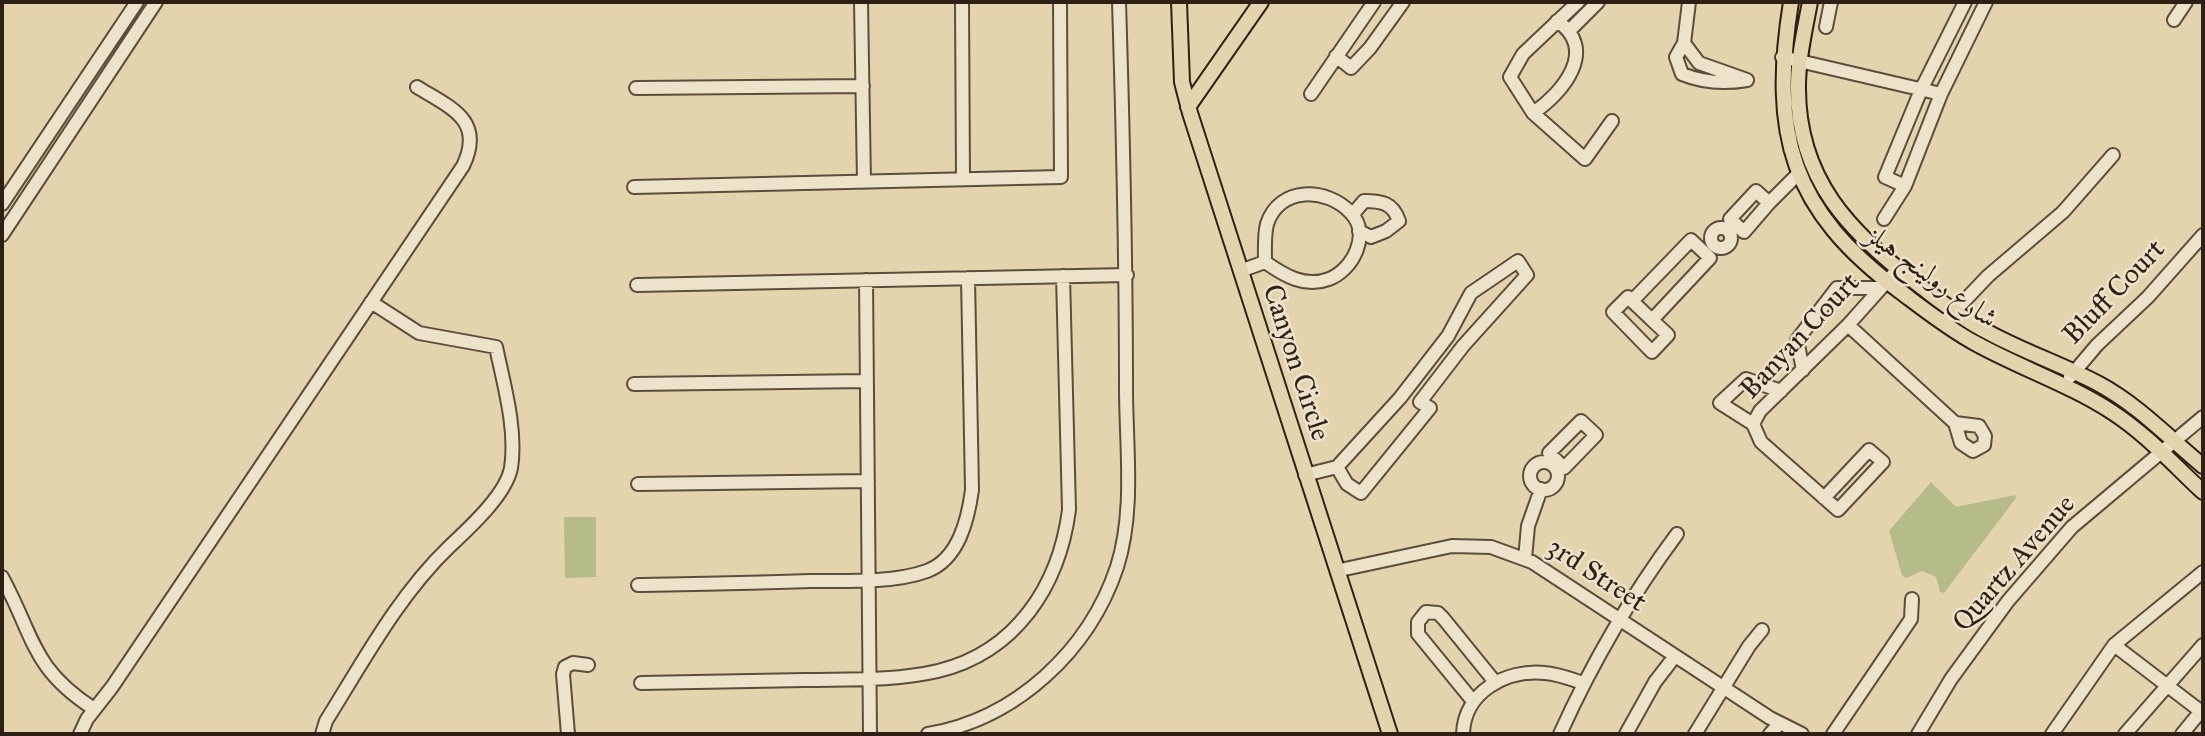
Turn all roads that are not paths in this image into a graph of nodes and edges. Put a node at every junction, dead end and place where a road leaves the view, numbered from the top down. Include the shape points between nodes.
1 (137, 2) edge
2 (156, 2) edge
3 (861, 2) edge
4 (962, 2) edge
5 (1060, 2) edge
6 (1119, 2) edge
7 (1179, 2) edge
8 (1261, 2) edge
9 (1374, 2) edge
10 (1403, 2) edge
11 (1578, 2) edge
12 (1598, 2) edge
13 (1689, 2) edge
14 (1791, 2) edge
15 (1810, 2) edge
16 (1831, 2) edge
17 (1965, 2) edge
18 (1986, 2) edge
19 (2186, 2) edge
20 (2174, 20) dead end
21 (1557, 21) junction
22 (1826, 27) dead end
23 (1354, 30) junction
24 (1570, 30) junction
25 (1684, 43) junction
26 (1370, 48) junction
27 (1336, 57) junction
28 (1782, 57) junction
29 (1800, 61) junction
30 (863, 86) junction
31 (417, 87) dead end
32 (636, 88) dead end
33 (1921, 90) junction
34 (1311, 94) dead end
35 (1941, 94) junction
36 (1188, 107) junction
37 (1533, 113) junction
38 (1612, 121) dead end
39 (1897, 148) junction
40 (2113, 155) dead end
41 (1917, 158) junction
42 (1799, 173) junction
43 (963, 180) junction
44 (863, 182) junction
45 (1905, 186) junction
46 (634, 187) dead end
47 (2, 204) edge
48 (1353, 214) junction
49 (1884, 219) dead end
50 (1365, 234) junction
51 (2, 235) edge
52 (2203, 235) edge
53 (1708, 248) junction
54 (1265, 262) junction
55 (1898, 269) junction
56 (1240, 271) junction
57 (1127, 275) junction
58 (1063, 276) junction
59 (968, 278) junction
60 (866, 280) junction
61 (637, 285) dead end
62 (1884, 285) junction
63 (371, 302) junction
64 (1632, 302) junction
65 (1953, 310) junction
66 (1651, 320) junction
67 (1944, 324) junction
68 (1848, 325) junction
69 (1802, 370) junction
70 (2074, 372) junction
71 (867, 381) junction
72 (634, 384) dead end
73 (2064, 386) junction
74 (1781, 391) junction
75 (2203, 417) edge
76 (1955, 423) dead end
77 (1753, 424) junction
78 (2175, 443) junction
79 (2162, 454) junction
80 (2203, 466) edge
81 (1337, 467) junction
82 (1306, 475) junction
83 (868, 481) junction
84 (638, 484) dead end
85 (1541, 489) junction
86 (2203, 492) edge
87 (1824, 498) junction
88 (1677, 534) dead end
89 (1525, 559) junction
90 (1340, 570) junction
91 (2203, 572) edge
92 (2, 578) edge
93 (869, 580) junction
94 (638, 585) dead end
95 (1912, 598) dead end
96 (1621, 620) junction
97 (1762, 630) dead end
98 (2114, 645) junction
99 (2203, 645) edge
100 (1675, 656) junction
101 (588, 665) dead end
102 (870, 679) junction
103 (1495, 682) junction
104 (641, 683) dead end
105 (1583, 683) junction
106 (2169, 686) junction
107 (1723, 688) junction
108 (1472, 701) junction
109 (94, 709) junction
110 (2202, 712) edge
111 (1780, 723) junction
112 (80, 734) edge
113 (322, 734) edge
114 (568, 734) edge
115 (870, 734) edge
116 (928, 734) edge
117 (1390, 734) edge
118 (1463, 734) edge
119 (1560, 734) edge
120 (1626, 734) edge
121 (1695, 734) edge
122 (1770, 734) edge
123 (1802, 734) edge
124 (1833, 734) edge
125 (1918, 734) edge
126 (2052, 734) edge
127 (2125, 734) edge
128 (2182, 734) edge

1 - 47 street
2 - 51 street
3 - 30 street
4 - 43 street
5 - 43 street via 1061,177
6 - 57 street
7 - 36 main road, Canyon Circle via 1182,82
8 - 36 main road
9 - 23 street
10 - 26 street
11 - 21 street
12 - 24 street
13 - 25 street
14 - 28 main road, شارع رولينج هيلز
15 - 29 main road, شارع رولينج هيلز
16 - 22 street
17 - 33 street
18 - 35 street
19 - 20 street
21 - 24 street
21 - 37 street via 1523,54 1510,77
23 - 26 street
23 - 27 street
24 - 37 street via 1577,47 1571,74 1555,98
25 - 25 street via 1676,57 1682,74 1698,81 1747,79 1699,63
26 - 27 street via 1351,68
27 - 34 street
28 - 29 street
28 - 42 main road, شارع رولينج هيلز via 1783,118
29 - 33 street
29 - 55 main road, شارع رولينج هيلز via 1800,113 1814,167 1847,224
30 - 32 street
30 - 44 street
31 - 63 street via 464,117 470,151
33 - 35 street
33 - 39 street
35 - 41 street
36 - 56 main road, Canyon Circle
37 - 38 street via 1585,159
39 - 41 street
39 - 45 street via 1885,177
40 - 65 street via 2063,212
41 - 45 street
42 - 53 street via 1769,203 1756,191 1730,219 1733,228 1716,229
42 - 62 main road, شارع رولينج هيلز via 1835,235
43 - 44 street
44 - 46 street
45 - 49 street
48 - 50 street
48 - 50 street via 1364,201 1381,201 1395,210 1399,221 1386,231
48 - 54 street via 1336,201 1296,194 1277,207 1267,223
50 - 54 street via 1352,261 1332,278 1311,284 1283,275
52 - 70 street, Bluff Court
53 - 64 street via 1691,240
53 - 66 street via 1710,258
54 - 56 street
55 - 62 street, Banyan Court
55 - 65 main road, شارع رولينج هيلز
56 - 82 main road, Canyon Circle
57 - 58 street
57 - 116 street via 1127,513 1117,565 1104,600 1067,657 1030,688 966,726
58 - 59 street
58 - 102 street via 1069,510 1064,546 1042,594 1021,624 976,658 937,671
59 - 60 street
59 - 93 street via 972,490 968,520 942,561 928,571
60 - 61 street
60 - 71 street
62 - 67 main road, شارع رولينج هيلز
62 - 68 street, Banyan Court
62 - 69 street via 1837,288 1797,340
63 - 109 street
63 - 113 street via 419,333 496,347 513,444 510,472 478,521 447,548 405,599
64 - 66 street
64 - 66 street via 1628,297 1613,312 1652,352 1668,335
65 - 67 street
65 - 70 main road, شارع رولينج هيلز via 1992,335
67 - 73 main road, شارع رولينج هيلز
68 - 69 street, Banyan Court
68 - 76 street
69 - 74 street, Banyan Court
70 - 73 street, Bluff Court
70 - 78 main road, شارع رولينج هيلز via 2123,400
71 - 72 street
71 - 83 street
73 - 79 main road, شارع رولينج هيلز via 2113,412
74 - 77 street, Banyan Court
74 - 77 street via 1746,379 1720,403
75 - 78 street, Quartz Avenue
77 - 87 street, Banyan Court via 1760,442
78 - 79 street, Quartz Avenue
78 - 80 main road, شارع رولينج هيلز
79 - 86 main road, شارع رولينج هيلز
79 - 125 street, Quartz Avenue via 2072,527 2000,612
81 - 81 street via 1347,484 1361,493 1430,408 1420,402 1527,275 1518,261 1471,293 1448,336
81 - 82 street
82 - 90 main road, Canyon Circle
83 - 84 street
83 - 93 street
85 - 85 street via 1531,480 1531,471 1541,462 1555,463 1556,482
85 - 89 street via 1528,526
87 - 87 street via 1838,510 1883,462 1869,450
88 - 96 street
89 - 90 street, 3rd Street via 1491,547 1452,546
89 - 96 street, 3rd Street
90 - 117 main road, Canyon Circle
91 - 98 street
92 - 109 street via 34,651 53,678
93 - 94 street
93 - 102 street
95 - 124 street via 1911,619
96 - 100 street, 3rd Street
96 - 105 street
97 - 107 street
98 - 106 street
98 - 126 street
99 - 106 street
100 - 107 street, 3rd Street
100 - 120 street
101 - 114 street via 565,667
102 - 104 street
102 - 115 street
103 - 105 street via 1527,672
103 - 108 street
103 - 108 street via 1443,618 1426,611 1418,621 1418,634
105 - 119 street
106 - 110 street
106 - 127 street
107 - 111 street, 3rd Street
107 - 121 street
108 - 118 street via 1463,720
109 - 112 street
110 - 128 street
111 - 122 street
111 - 123 street, 3rd Street

